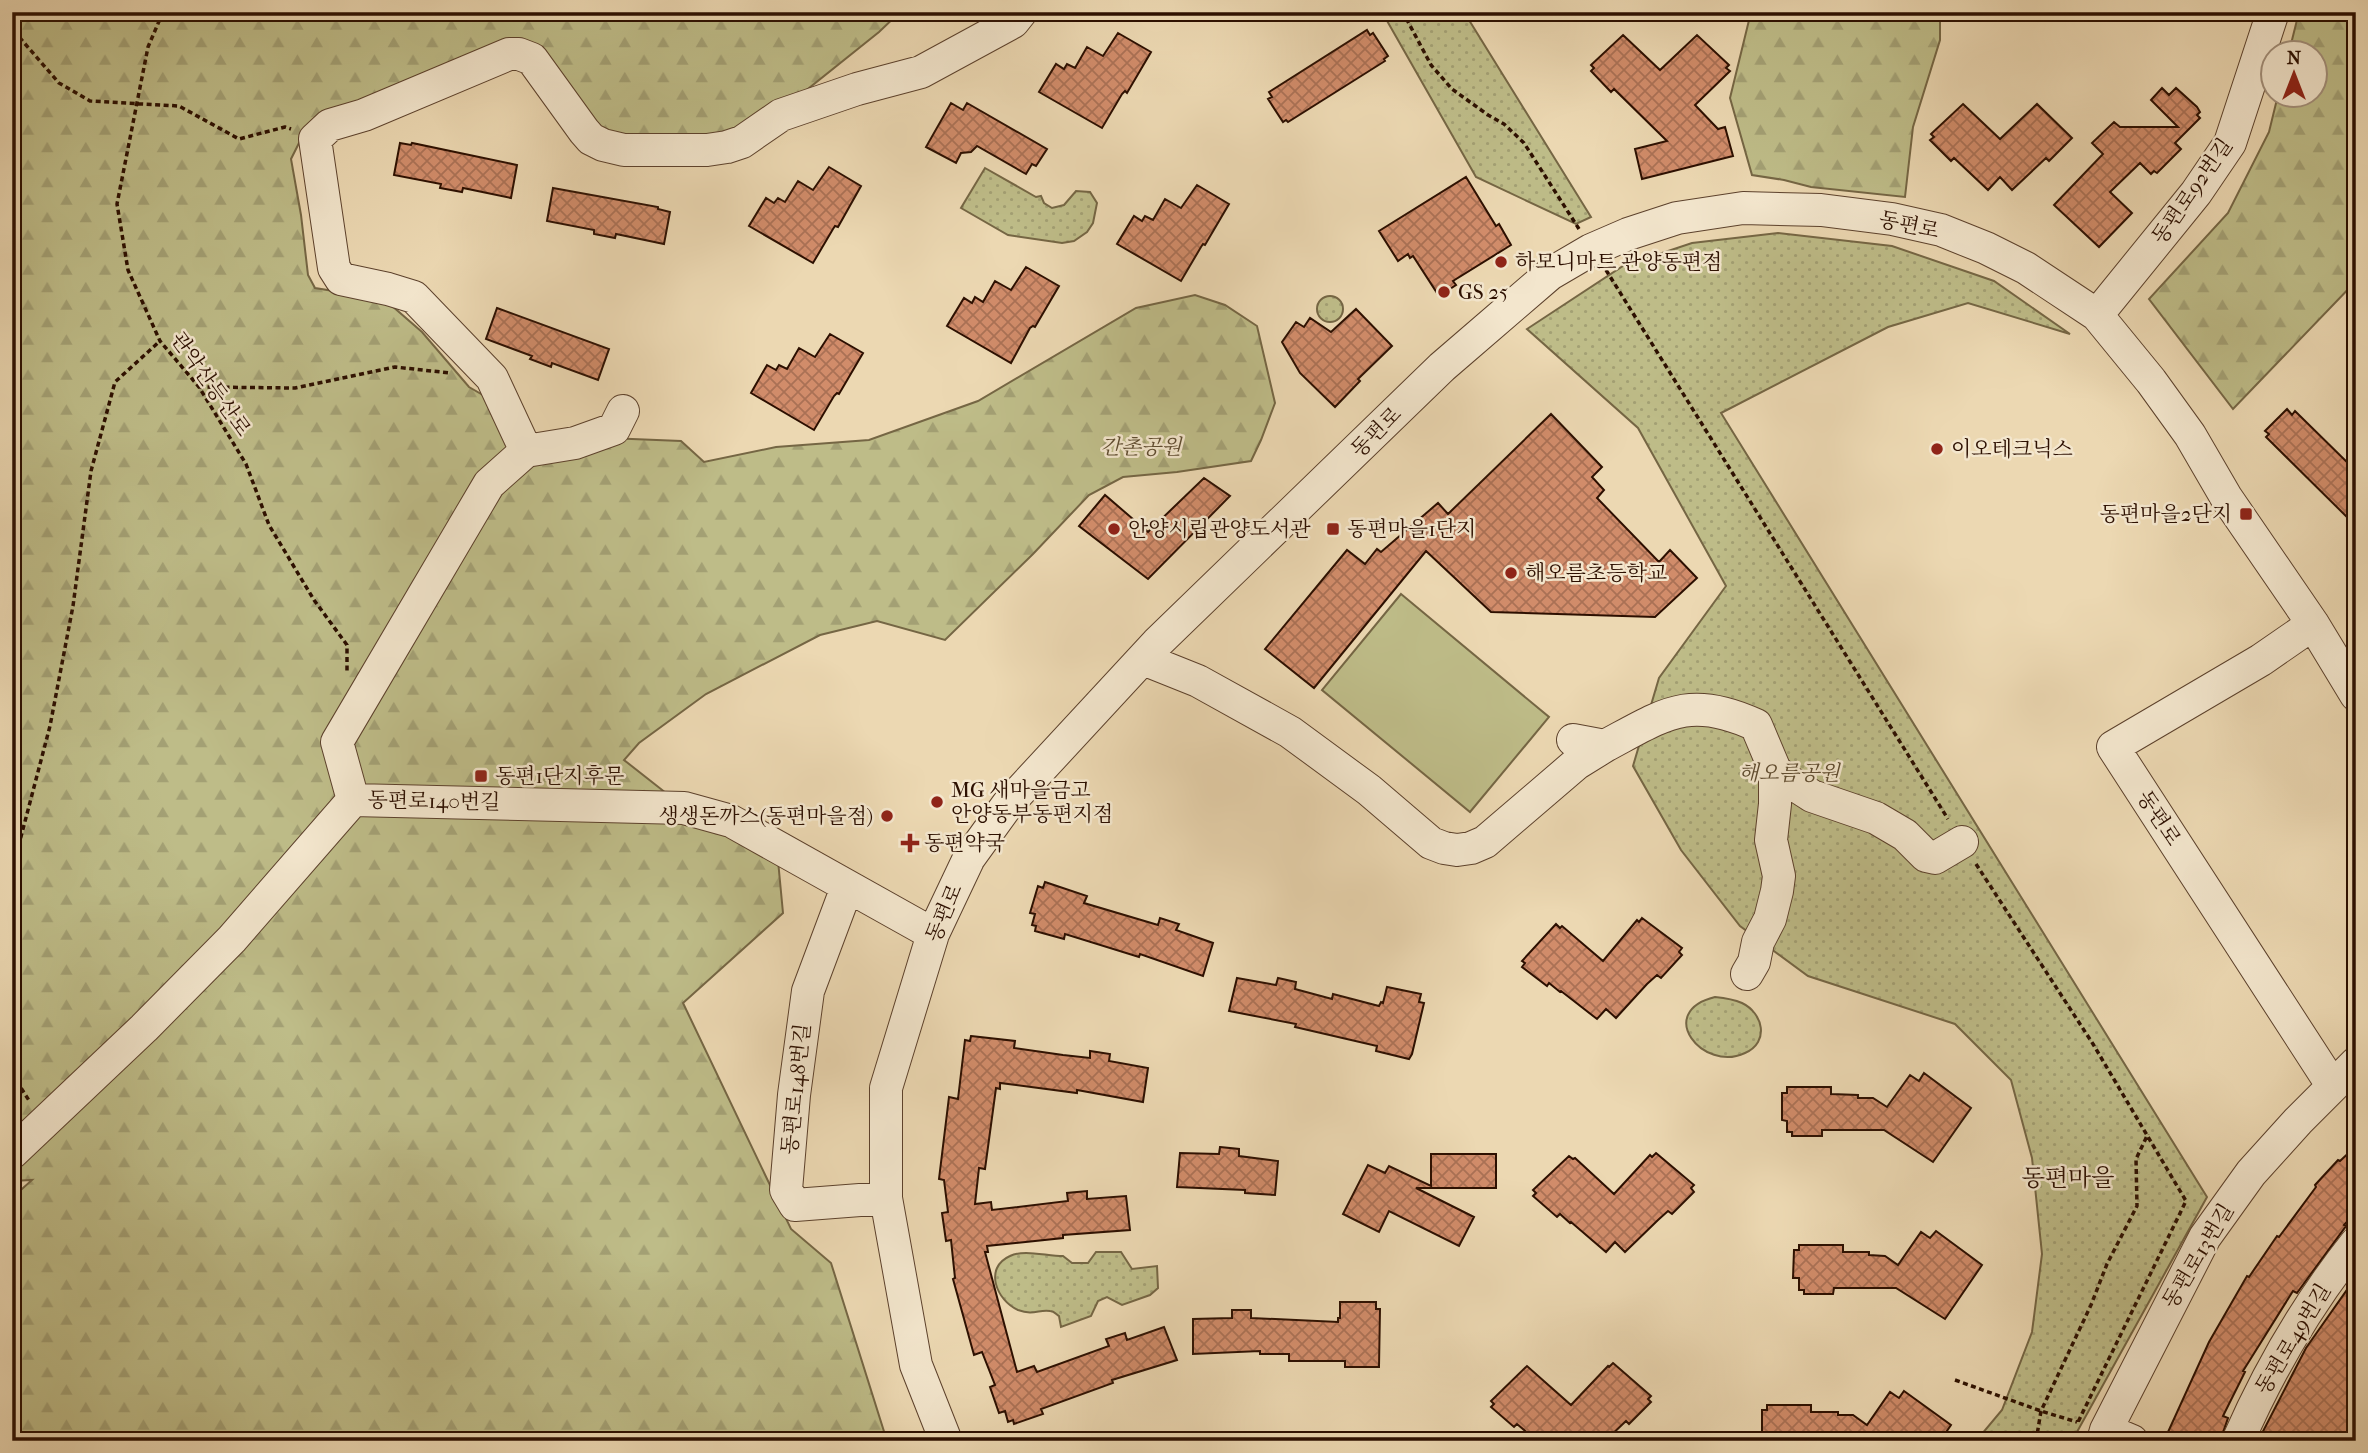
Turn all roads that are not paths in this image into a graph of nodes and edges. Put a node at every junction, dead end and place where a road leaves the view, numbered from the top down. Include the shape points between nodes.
1 (1021, 12) edge
2 (2273, 12) edge
3 (2097, 315) junction
4 (623, 411) dead end
5 (526, 451) junction
6 (2313, 624) junction
7 (1143, 659) junction
8 (2356, 695) edge
9 (1573, 740) dead end
10 (1605, 746) junction
11 (1775, 771) junction
12 (353, 800) junction
13 (1962, 842) dead end
14 (847, 887) junction
15 (933, 934) junction
16 (1747, 974) dead end
17 (2349, 1072) edge
18 (12, 1153) edge
19 (886, 1198) junction
20 (2356, 1243) edge
21 (2105, 1434) edge
22 (946, 1441) edge
23 (2238, 1441) edge

1 - 5 street via 1013,22 921,72 781,115 727,148 624,150 603,145 584,131 532,59 519,54 509,54 330,125 315,139 334,268 341,279 414,298 492,378
2 - 3 street, 동편로92번길 via 2230,143 2196,193
3 - 6 street, 동편로 via 2190,435 2226,497
3 - 7 street, 동편로 via 2026,268 1986,248 1941,230 1892,219 1821,210 1743,208 1677,218 1628,234 1550,274 1452,358
4 - 5 street via 614,429 575,443
5 - 12 street via 489,484 337,742
6 - 8 street, 동편로
6 - 17 street, 동편로 via 2113,747
7 - 10 street via 1198,681 1290,732 1369,790 1422,837 1444,848 1471,848 1485,842 1576,764
7 - 15 street, 동편로 via 1008,804 969,858
9 - 10 street
10 - 11 street via 1649,721 1697,708 1732,714 1756,725
11 - 13 street via 1812,796 1876,818 1905,835 1927,856 1935,858
11 - 16 street via 1771,840 1779,876 1770,919
12 - 14 street, 동편로140번길 via 684,807 731,821
12 - 18 street, 동편로140번길 via 232,939
14 - 15 street, 동편로140번길
14 - 19 street, 동편로148번길 via 808,991 786,1189 795,1205
15 - 19 street, 동편로 via 886,1088
17 - 21 street, 동편로13번길 via 2251,1173 2205,1237
19 - 22 street, 동편로 via 916,1365
20 - 23 street, 동편로49번길 via 2261,1388

